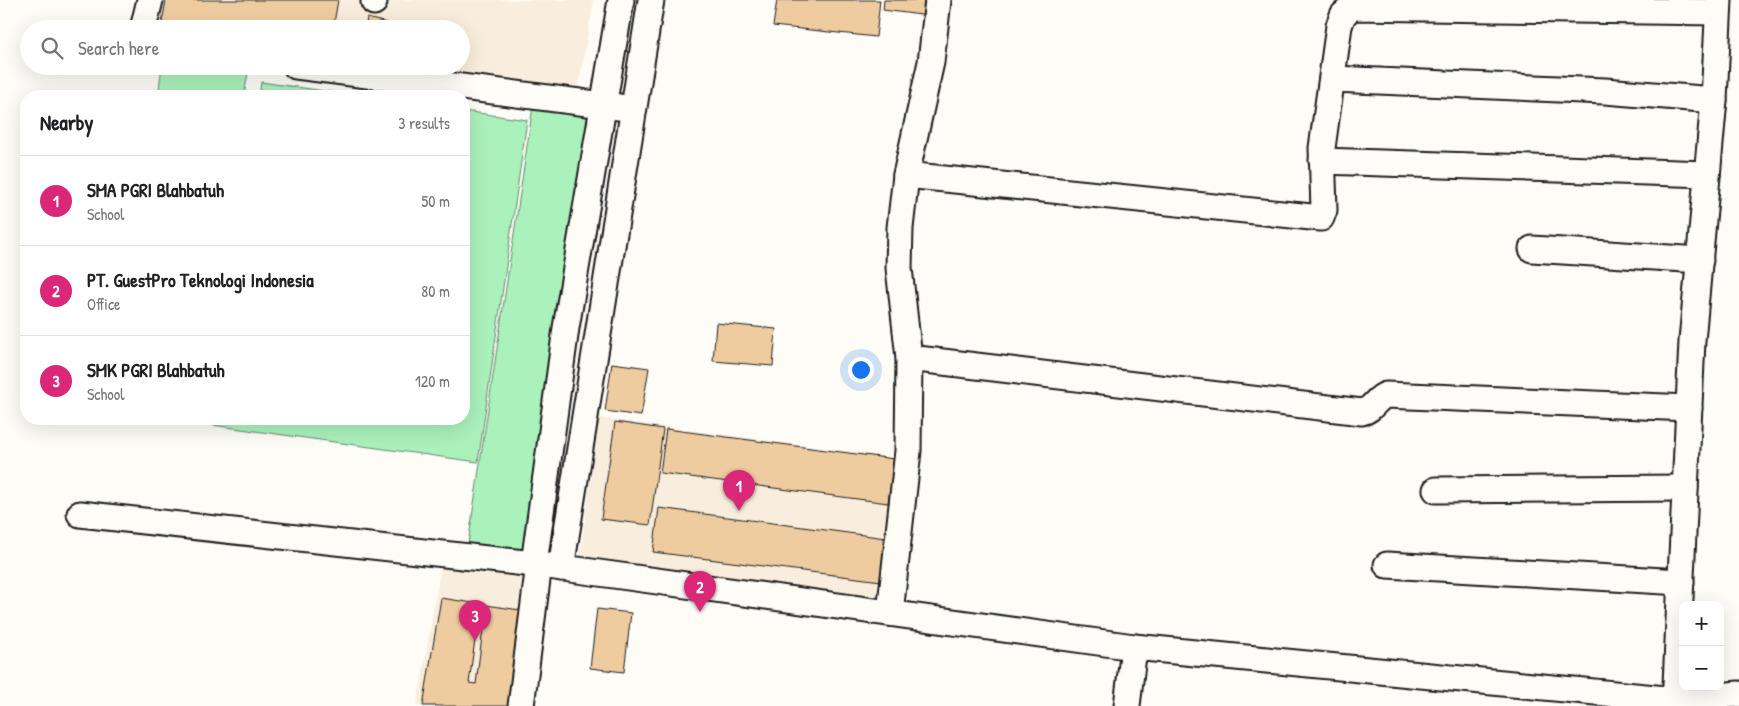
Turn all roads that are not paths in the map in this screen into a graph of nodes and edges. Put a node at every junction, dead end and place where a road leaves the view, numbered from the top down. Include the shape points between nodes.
1 (150, 0) edge
2 (621, 0) edge
3 (651, 0) edge
4 (938, 0) edge
5 (1719, 6) edge
6 (145, 20) edge
7 (367, 75) edge
8 (1333, 79) junction
9 (1714, 100) junction
10 (603, 105) junction
11 (634, 110) junction
12 (1322, 161) junction
13 (1708, 174) junction
14 (906, 175) junction
15 (1532, 249) dead end
16 (1700, 260) junction
17 (909, 358) junction
18 (1689, 408) junction
19 (1685, 488) junction
20 (1436, 490) dead end
21 (80, 514) dead end
22 (545, 565) junction
23 (1387, 565) dead end
24 (1681, 582) junction
25 (890, 613) junction
26 (1134, 647) junction
27 (1739, 694) edge
28 (1676, 703) edge
29 (521, 706) edge
30 (1127, 706) edge

1 - 6 street
2 - 10 street
3 - 11 street
4 - 14 street via 931,62
5 - 8 street via 1352,7 1340,20
5 - 9 street
7 - 10 street
8 - 9 street via 1605,91
8 - 12 street
9 - 13 street
10 - 11 street
10 - 22 street via 566,328
11 - 22 street
12 - 13 street
12 - 14 street via 1324,210 1321,218
13 - 16 street
14 - 17 street via 899,268
15 - 16 street
16 - 18 street
17 - 18 street via 1362,412 1386,395
17 - 25 street via 908,451
18 - 19 street
19 - 20 street
19 - 24 street
21 - 22 street
22 - 25 street
22 - 29 street
23 - 24 street
24 - 28 street
25 - 26 street
26 - 28 street
26 - 30 street
27 - 28 street

